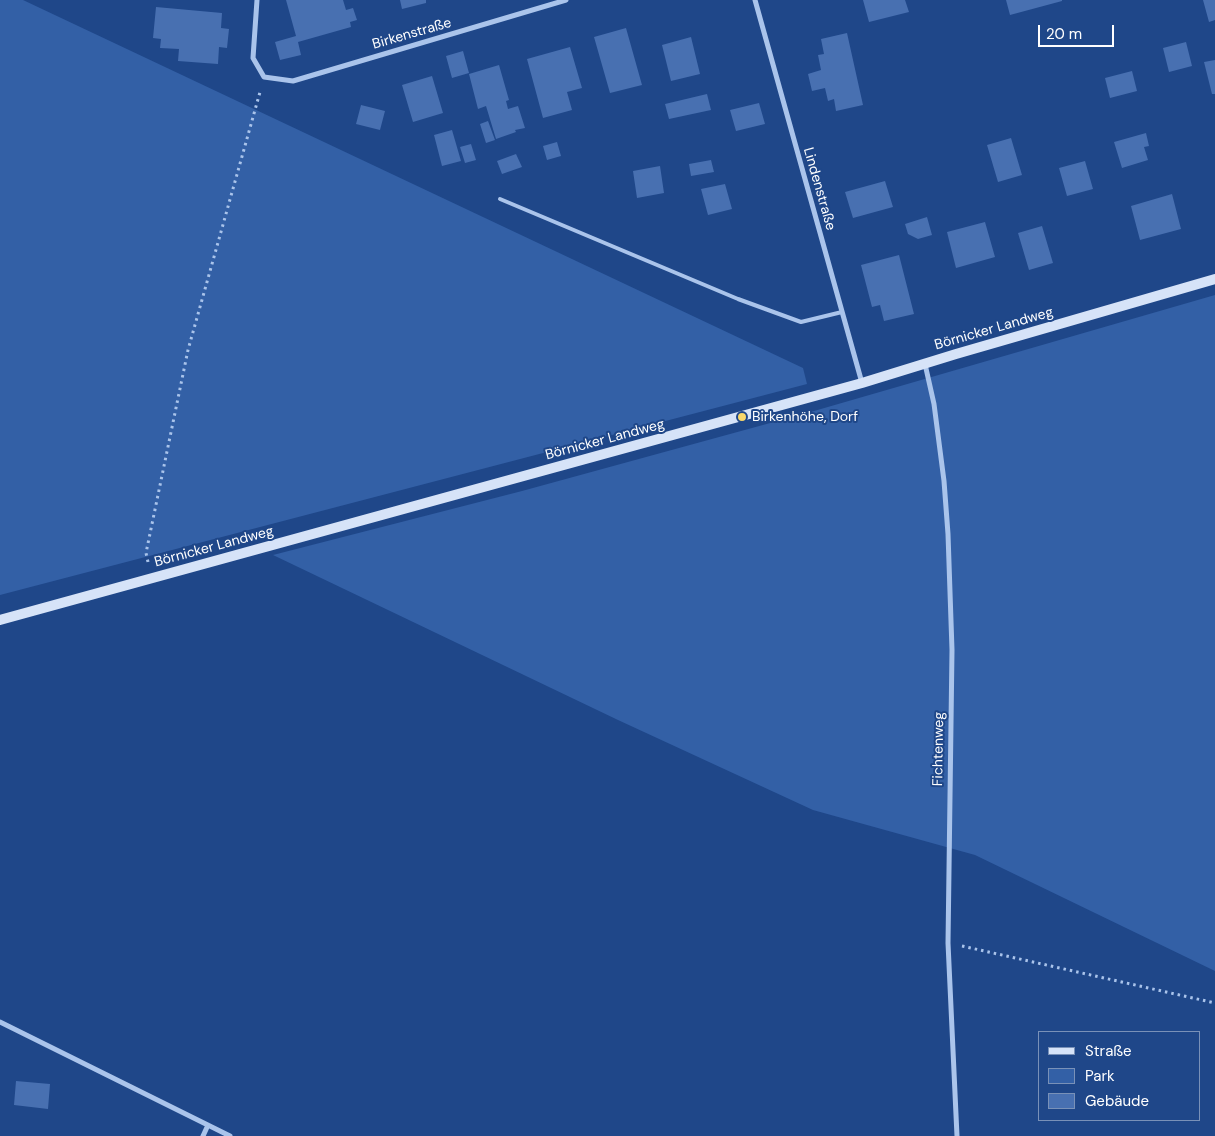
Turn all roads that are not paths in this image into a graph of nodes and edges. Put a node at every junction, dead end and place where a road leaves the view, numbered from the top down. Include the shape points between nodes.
1 (257, 0) edge
2 (566, 0) edge
3 (755, 0) edge
4 (500, 199) dead end
5 (1215, 279) edge
6 (842, 312) junction
7 (925, 364) junction
8 (862, 383) junction
9 (0, 620) edge
10 (0, 1022) edge
11 (208, 1125) junction
12 (204, 1136) edge
13 (230, 1136) edge
14 (956, 1136) edge

1 - 2 street, Birkenstraße via 253,58 264,77 293,81
3 - 6 street, Lindenstraße
4 - 6 lane via 738,299 801,322
5 - 7 street, Börnicker Landweg
6 - 8 street, Lindenstraße
7 - 8 street, Börnicker Landweg
7 - 14 street, Fichtenweg via 934,404 948,534 952,650 948,943
8 - 9 street, Börnicker Landweg
10 - 11 street
11 - 12 street
11 - 13 street

